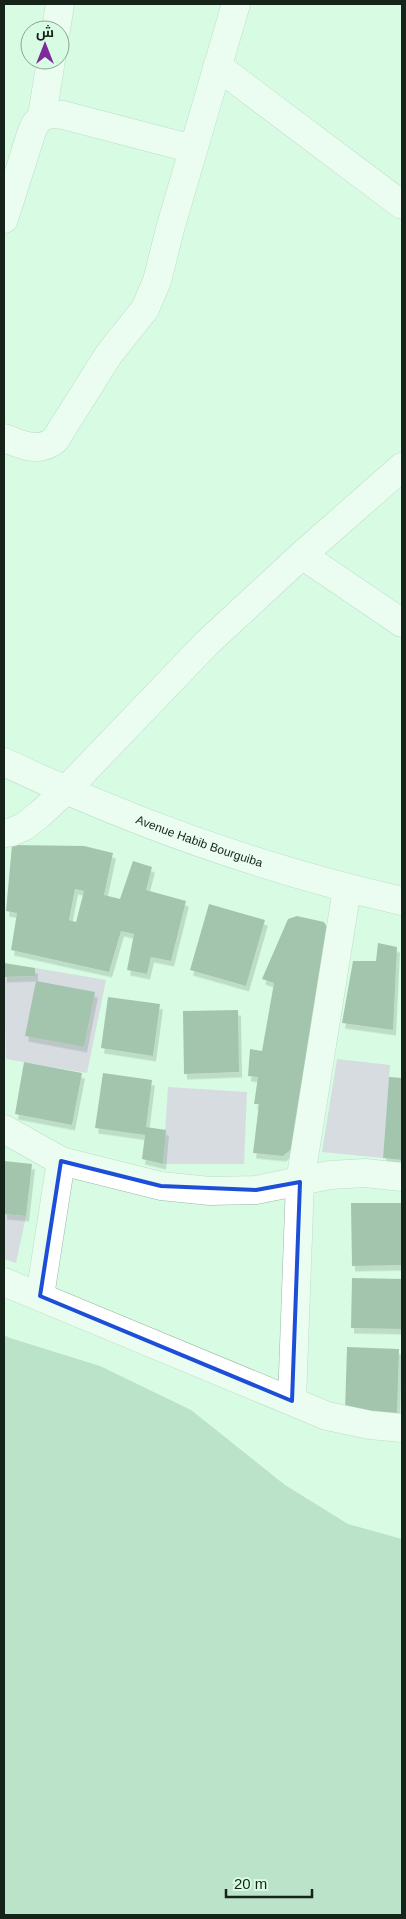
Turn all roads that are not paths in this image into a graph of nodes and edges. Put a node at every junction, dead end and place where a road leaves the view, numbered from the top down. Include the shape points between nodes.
1 (60, 4) edge
2 (236, 4) edge
3 (58, 20) edge
4 (217, 66) junction
5 (49, 70) edge
6 (42, 116) junction
7 (193, 149) junction
8 (9, 187) edge
9 (402, 205) edge
10 (4, 219) edge
11 (4, 438) edge
12 (402, 467) edge
13 (302, 555) junction
14 (402, 623) edge
15 (4, 762) edge
16 (65, 791) junction
17 (4, 833) edge
18 (347, 889) junction
19 (402, 902) edge
20 (4, 1129) edge
21 (61, 1161) junction
22 (402, 1177) edge
23 (300, 1182) junction
24 (4, 1282) edge
25 (40, 1296) junction
26 (292, 1401) junction
27 (402, 1428) edge

1 - 3 street
2 - 4 street
4 - 7 street
4 - 9 street
5 - 6 street
6 - 7 street via 63,115
6 - 8 street via 36,121
7 - 11 street via 157,281 145,309 109,354 48,446 29,447
8 - 10 street
12 - 13 street
13 - 14 street
13 - 16 street via 207,643
15 - 16 street, Avenue Habib Bourguiba
16 - 17 street via 25,826
16 - 18 street, Avenue Habib Bourguiba via 240,857
18 - 19 street, Avenue Habib Bourguiba
18 - 23 street
20 - 21 street
21 - 23 street via 161,1186 210,1191 256,1190
21 - 25 street
22 - 23 street via 365,1173 330,1175
23 - 26 street
24 - 25 street
25 - 26 street
26 - 27 street via 343,1420

